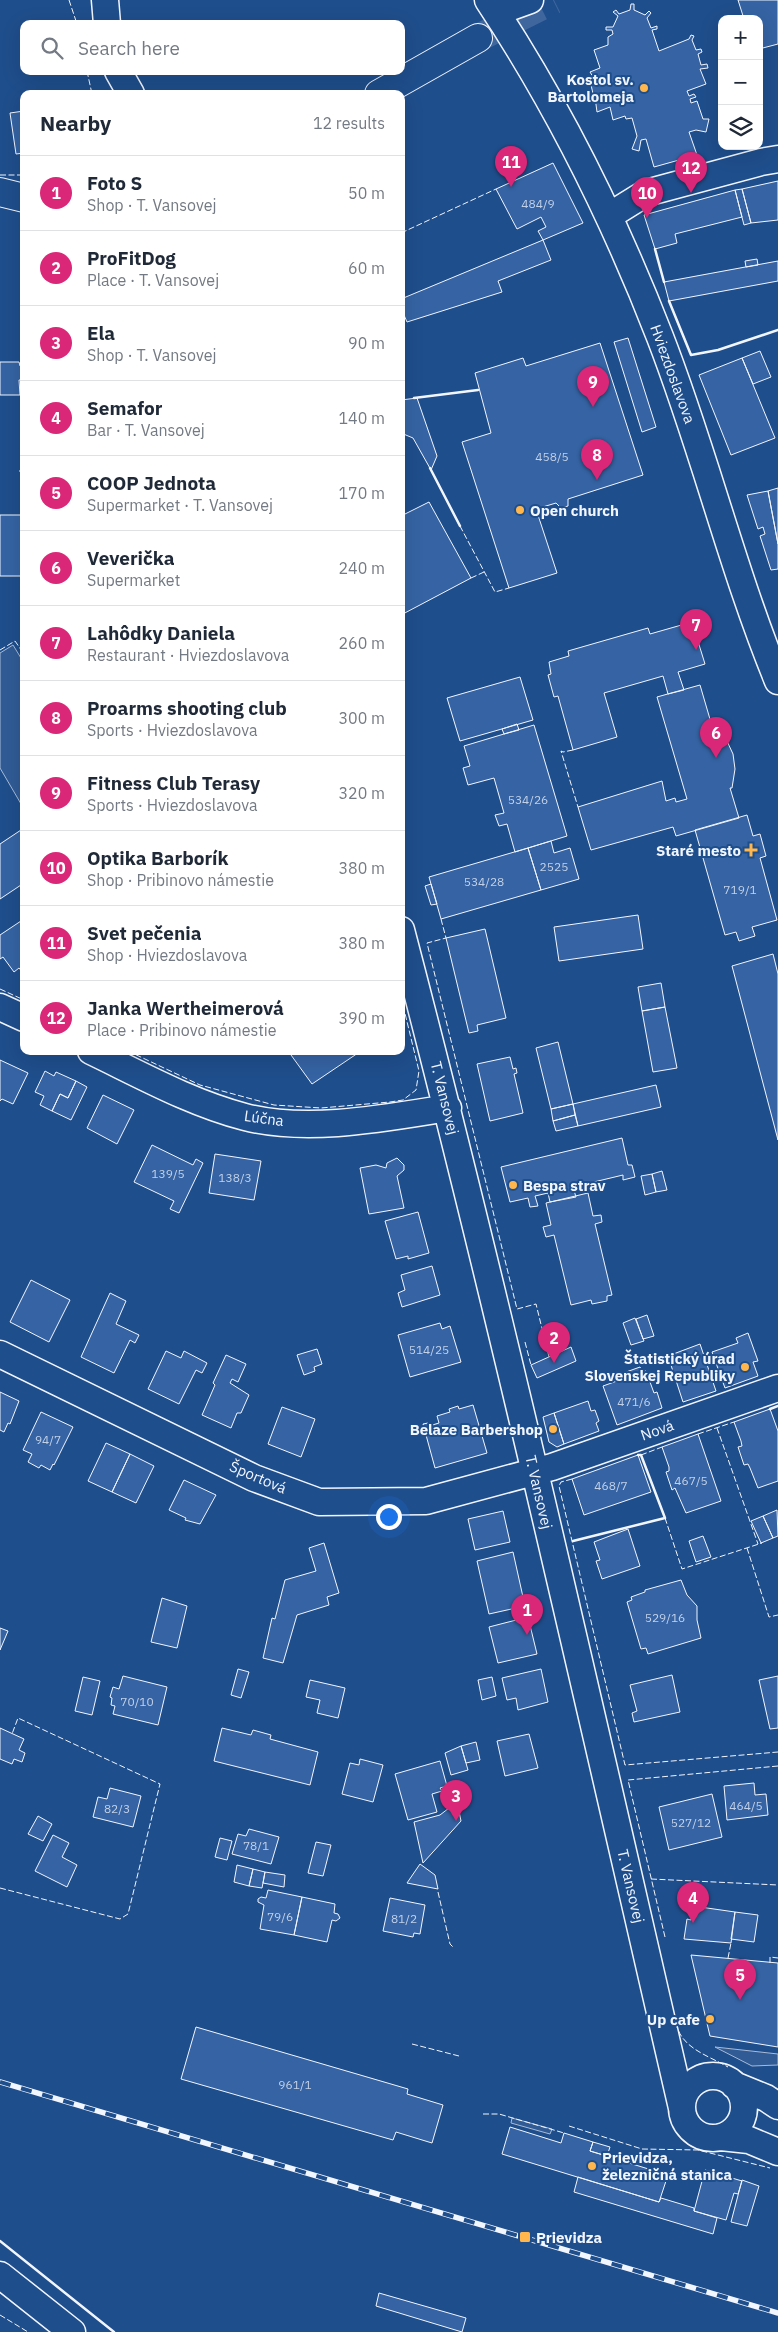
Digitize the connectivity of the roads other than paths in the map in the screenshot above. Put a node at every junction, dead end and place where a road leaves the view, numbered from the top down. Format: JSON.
{"nodes":[{"id":1,"x":105,"y":0,"type":"edge"},
{"id":2,"x":530,"y":0,"type":"edge"},
{"id":3,"x":492,"y":6,"type":"edge"},
{"id":4,"x":107,"y":20,"type":"edge"},
{"id":5,"x":478,"y":38,"type":"tunnel mouth"},
{"id":6,"x":386,"y":90,"type":"edge"},
{"id":7,"x":778,"y":159,"type":"edge"},
{"id":8,"x":609,"y":216,"type":"junction"},
{"id":9,"x":778,"y":681,"type":"edge"},
{"id":10,"x":405,"y":945,"type":"edge"},
{"id":11,"x":0,"y":1007,"type":"edge"},
{"id":12,"x":20,"y":1016,"type":"edge"},
{"id":13,"x":99,"y":1055,"type":"edge"},
{"id":14,"x":448,"y":1108,"type":"junction"},
{"id":15,"x":0,"y":1354,"type":"edge"},
{"id":16,"x":778,"y":1388,"type":"edge"},
{"id":17,"x":535,"y":1472,"type":"junction"},
{"id":18,"x":671,"y":2056,"type":"junction"},
{"id":19,"x":704,"y":2078,"type":"junction"},
{"id":20,"x":734,"y":2085,"type":"junction"},
{"id":21,"x":778,"y":2106,"type":"edge"},
{"id":22,"x":682,"y":2108,"type":"junction"},
{"id":23,"x":721,"y":2137,"type":"junction"},
{"id":24,"x":778,"y":2152,"type":"edge"},
{"id":25,"x":0,"y":2275,"type":"edge"},
{"id":26,"x":72,"y":2332,"type":"edge"}],
"edges":[{"from":1,"to":4,"type":"street"},
{"from":2,"to":3,"type":"street"},
{"from":3,"to":8,"type":"street","name":"Hviezdoslavova"},
{"from":5,"to":6,"type":"main road"},
{"from":7,"to":8,"type":"street"},
{"from":8,"to":9,"type":"street","name":"Hviezdoslavova"},
{"from":10,"to":14,"type":"street","name":"T. Vansovej"},
{"from":11,"to":12,"type":"street"},
{"from":13,"to":14,"type":"street","name":"Lúčna"},
{"from":14,"to":17,"type":"street","name":"T. Vansovej"},
{"from":15,"to":17,"type":"street","name":"Športová"},
{"from":16,"to":17,"type":"street","name":"Nová"},
{"from":17,"to":18,"type":"street","name":"T. Vansovej"},
{"from":18,"to":19,"type":"street"},
{"from":18,"to":22,"type":"street","name":"T. Vansovej"},
{"from":19,"to":20,"type":"street"},
{"from":19,"to":22,"type":"street"},
{"from":20,"to":21,"type":"street"},
{"from":20,"to":23,"type":"street"},
{"from":22,"to":23,"type":"street","name":"T. Vansovej"},
{"from":23,"to":24,"type":"street","name":"T. Vansovej"},
{"from":25,"to":26,"type":"street"}]}
